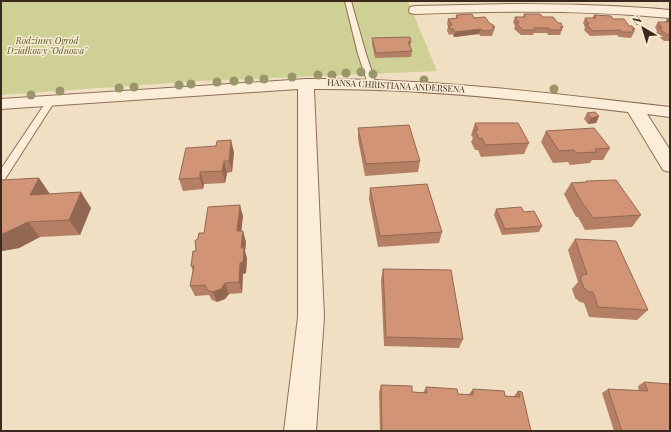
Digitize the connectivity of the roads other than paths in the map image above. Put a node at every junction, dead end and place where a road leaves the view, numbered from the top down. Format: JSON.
{"nodes":[{"id":1,"x":348,"y":1,"type":"edge"},
{"id":2,"x":642,"y":1,"type":"edge"},
{"id":3,"x":490,"y":4,"type":"edge"},
{"id":4,"x":415,"y":10,"type":"dead end"},
{"id":5,"x":653,"y":12,"type":"junction"},
{"id":6,"x":670,"y":14,"type":"edge"},
{"id":7,"x":306,"y":84,"type":"junction"},
{"id":8,"x":372,"y":84,"type":"junction"},
{"id":9,"x":51,"y":101,"type":"junction"},
{"id":10,"x":1,"y":104,"type":"edge"},
{"id":11,"x":633,"y":107,"type":"junction"},
{"id":12,"x":670,"y":112,"type":"edge"},
{"id":13,"x":670,"y":165,"type":"edge"},
{"id":14,"x":1,"y":177,"type":"edge"},
{"id":15,"x":300,"y":431,"type":"edge"}],
"edges":[{"from":1,"to":8,"type":"lane"},
{"from":2,"to":5,"type":"street"},
{"from":3,"to":4,"type":"street"},
{"from":3,"to":5,"type":"street"},
{"from":5,"to":6,"type":"street"},
{"from":7,"to":8,"type":"street","name":"HANSA CHRISTIANA ANDERSENA"},
{"from":7,"to":9,"type":"street","name":"HANSA CHRISTIANA ANDERSENA"},
{"from":7,"to":15,"type":"street"},
{"from":8,"to":11,"type":"street","name":"HANSA CHRISTIANA ANDERSENA"},
{"from":9,"to":10,"type":"street","name":"HANSA CHRISTIANA ANDERSENA"},
{"from":9,"to":14,"type":"lane"},
{"from":11,"to":12,"type":"street","name":"HANSA CHRISTIANA ANDERSENA"},
{"from":11,"to":13,"type":"street"}]}
